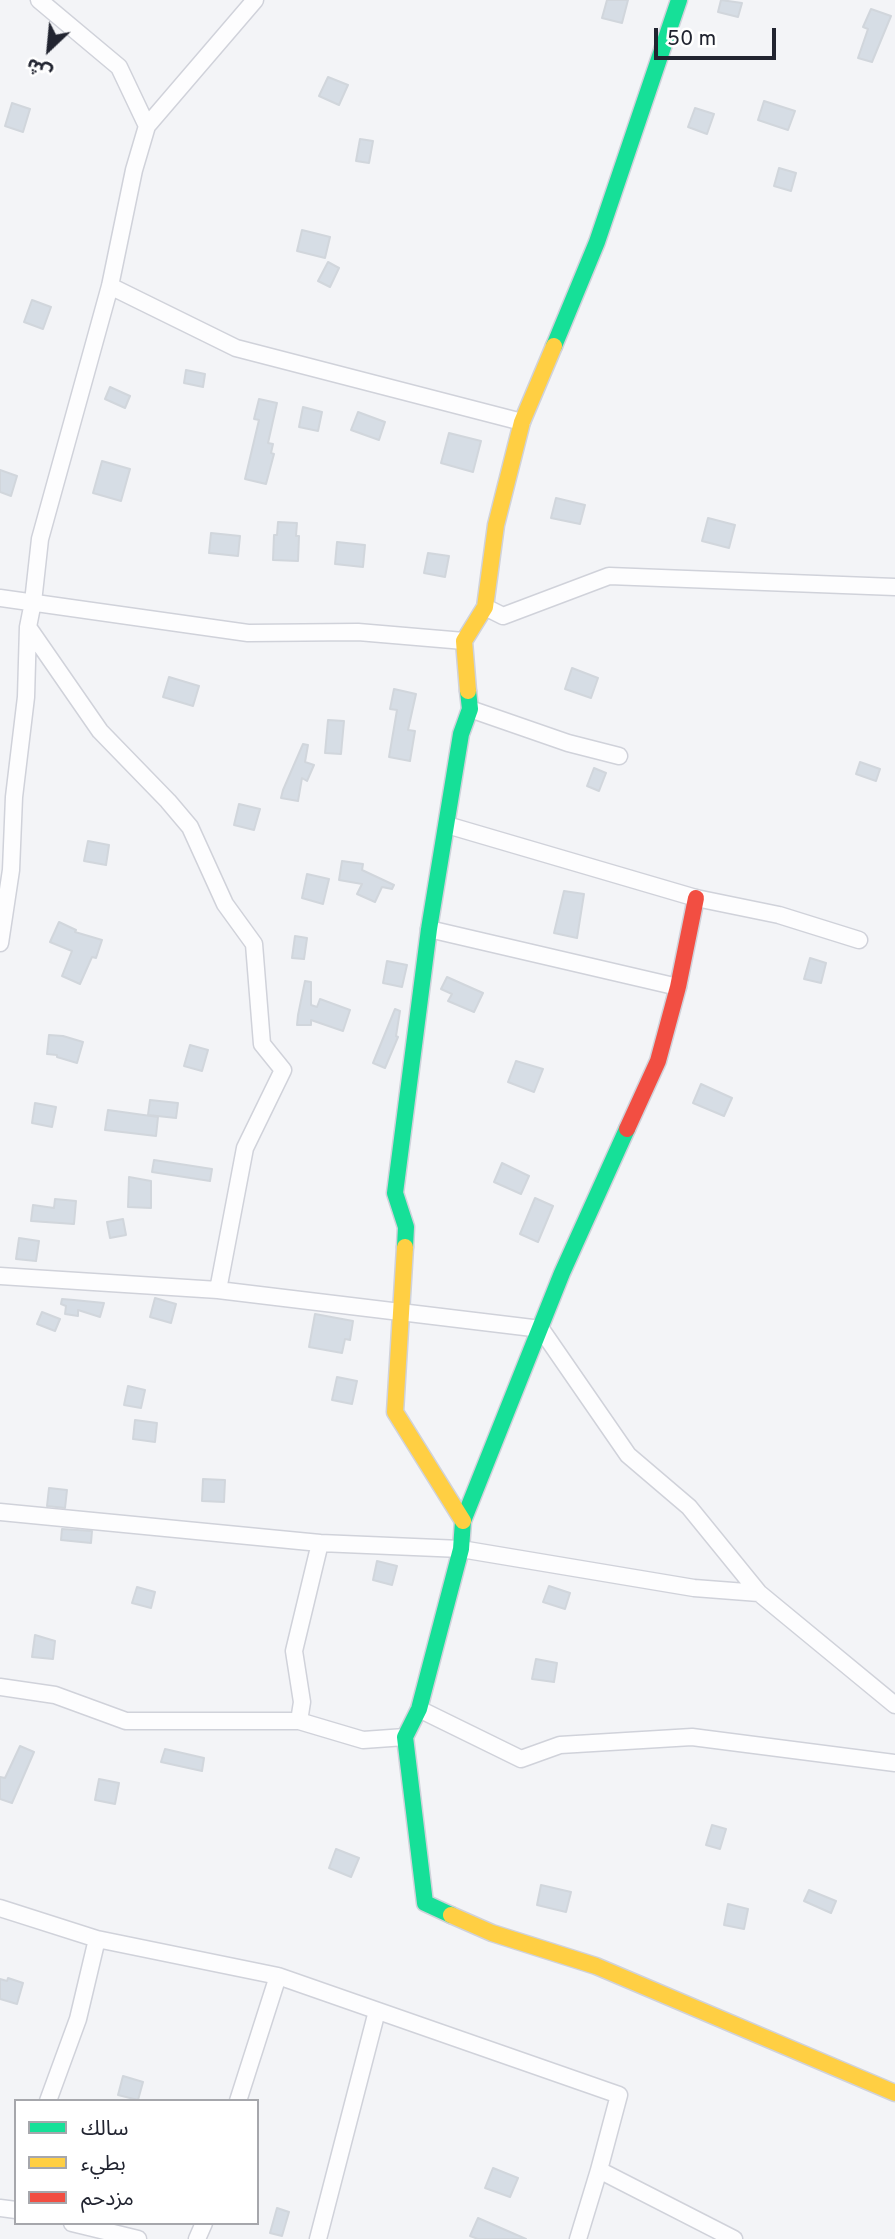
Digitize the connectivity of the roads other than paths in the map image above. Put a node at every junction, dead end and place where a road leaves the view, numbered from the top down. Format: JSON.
{"nodes":[{"id":1,"x":39,"y":0,"type":"edge"},
{"id":2,"x":255,"y":0,"type":"edge"},
{"id":3,"x":679,"y":0,"type":"edge"},
{"id":4,"x":147,"y":126,"type":"junction"},
{"id":5,"x":110,"y":286,"type":"junction"},
{"id":6,"x":522,"y":422,"type":"junction"},
{"id":7,"x":895,"y":587,"type":"edge"},
{"id":8,"x":0,"y":598,"type":"edge"},
{"id":9,"x":33,"y":602,"type":"junction"},
{"id":10,"x":485,"y":607,"type":"junction"},
{"id":11,"x":28,"y":627,"type":"junction"},
{"id":12,"x":464,"y":641,"type":"junction"},
{"id":13,"x":470,"y":709,"type":"junction"},
{"id":14,"x":619,"y":756,"type":"dead end"},
{"id":15,"x":447,"y":825,"type":"junction"},
{"id":16,"x":696,"y":898,"type":"junction"},
{"id":17,"x":429,"y":929,"type":"junction"},
{"id":18,"x":859,"y":940,"type":"dead end"},
{"id":19,"x":0,"y":943,"type":"edge"},
{"id":20,"x":678,"y":987,"type":"junction"},
{"id":21,"x":0,"y":1276,"type":"edge"},
{"id":22,"x":218,"y":1290,"type":"junction"},
{"id":23,"x":401,"y":1312,"type":"junction"},
{"id":24,"x":541,"y":1329,"type":"junction"},
{"id":25,"x":0,"y":1512,"type":"edge"},
{"id":26,"x":463,"y":1521,"type":"junction"},
{"id":27,"x":320,"y":1544,"type":"junction"},
{"id":28,"x":461,"y":1549,"type":"junction"},
{"id":29,"x":759,"y":1593,"type":"junction"},
{"id":30,"x":0,"y":1687,"type":"edge"},
{"id":31,"x":895,"y":1705,"type":"edge"},
{"id":32,"x":419,"y":1709,"type":"junction"},
{"id":33,"x":299,"y":1721,"type":"junction"},
{"id":34,"x":405,"y":1737,"type":"junction"},
{"id":35,"x":895,"y":1763,"type":"edge"},
{"id":36,"x":0,"y":1908,"type":"edge"},
{"id":37,"x":97,"y":1939,"type":"junction"},
{"id":38,"x":278,"y":1976,"type":"junction"},
{"id":39,"x":377,"y":2011,"type":"junction"},
{"id":40,"x":895,"y":2093,"type":"edge"},
{"id":41,"x":49,"y":2099,"type":"edge"},
{"id":42,"x":239,"y":2099,"type":"edge"},
{"id":43,"x":599,"y":2170,"type":"junction"},
{"id":44,"x":80,"y":2225,"type":"edge"},
{"id":45,"x":138,"y":2239,"type":"edge"},
{"id":46,"x":318,"y":2239,"type":"edge"},
{"id":47,"x":578,"y":2239,"type":"edge"},
{"id":48,"x":734,"y":2239,"type":"edge"}],
"edges":[{"from":1,"to":4,"type":"street"},
{"from":2,"to":4,"type":"street"},
{"from":3,"to":6,"type":"street"},
{"from":4,"to":5,"type":"street"},
{"from":5,"to":6,"type":"street"},
{"from":5,"to":9,"type":"street"},
{"from":6,"to":10,"type":"street"},
{"from":7,"to":10,"type":"street"},
{"from":8,"to":9,"type":"street"},
{"from":9,"to":11,"type":"street"},
{"from":9,"to":12,"type":"street"},
{"from":10,"to":12,"type":"street"},
{"from":11,"to":19,"type":"street"},
{"from":11,"to":22,"type":"street"},
{"from":12,"to":13,"type":"street"},
{"from":13,"to":14,"type":"street"},
{"from":13,"to":15,"type":"street"},
{"from":15,"to":16,"type":"street"},
{"from":15,"to":17,"type":"street"},
{"from":16,"to":18,"type":"street"},
{"from":16,"to":20,"type":"street"},
{"from":17,"to":20,"type":"street"},
{"from":17,"to":23,"type":"street"},
{"from":20,"to":24,"type":"street"},
{"from":21,"to":22,"type":"street"},
{"from":22,"to":23,"type":"street"},
{"from":23,"to":24,"type":"street"},
{"from":23,"to":26,"type":"street"},
{"from":24,"to":26,"type":"street"},
{"from":24,"to":29,"type":"street"},
{"from":25,"to":27,"type":"street"},
{"from":26,"to":28,"type":"street"},
{"from":27,"to":28,"type":"street"},
{"from":27,"to":33,"type":"street"},
{"from":28,"to":29,"type":"street"},
{"from":28,"to":32,"type":"street"},
{"from":29,"to":31,"type":"street"},
{"from":30,"to":33,"type":"street"},
{"from":32,"to":34,"type":"street"},
{"from":32,"to":35,"type":"street"},
{"from":33,"to":34,"type":"street"},
{"from":34,"to":40,"type":"street"},
{"from":36,"to":37,"type":"street"},
{"from":37,"to":38,"type":"street"},
{"from":37,"to":41,"type":"street"},
{"from":38,"to":39,"type":"street"},
{"from":38,"to":42,"type":"street"},
{"from":39,"to":43,"type":"street"},
{"from":39,"to":46,"type":"street"},
{"from":43,"to":47,"type":"street"},
{"from":43,"to":48,"type":"street"},
{"from":44,"to":45,"type":"street"}]}
